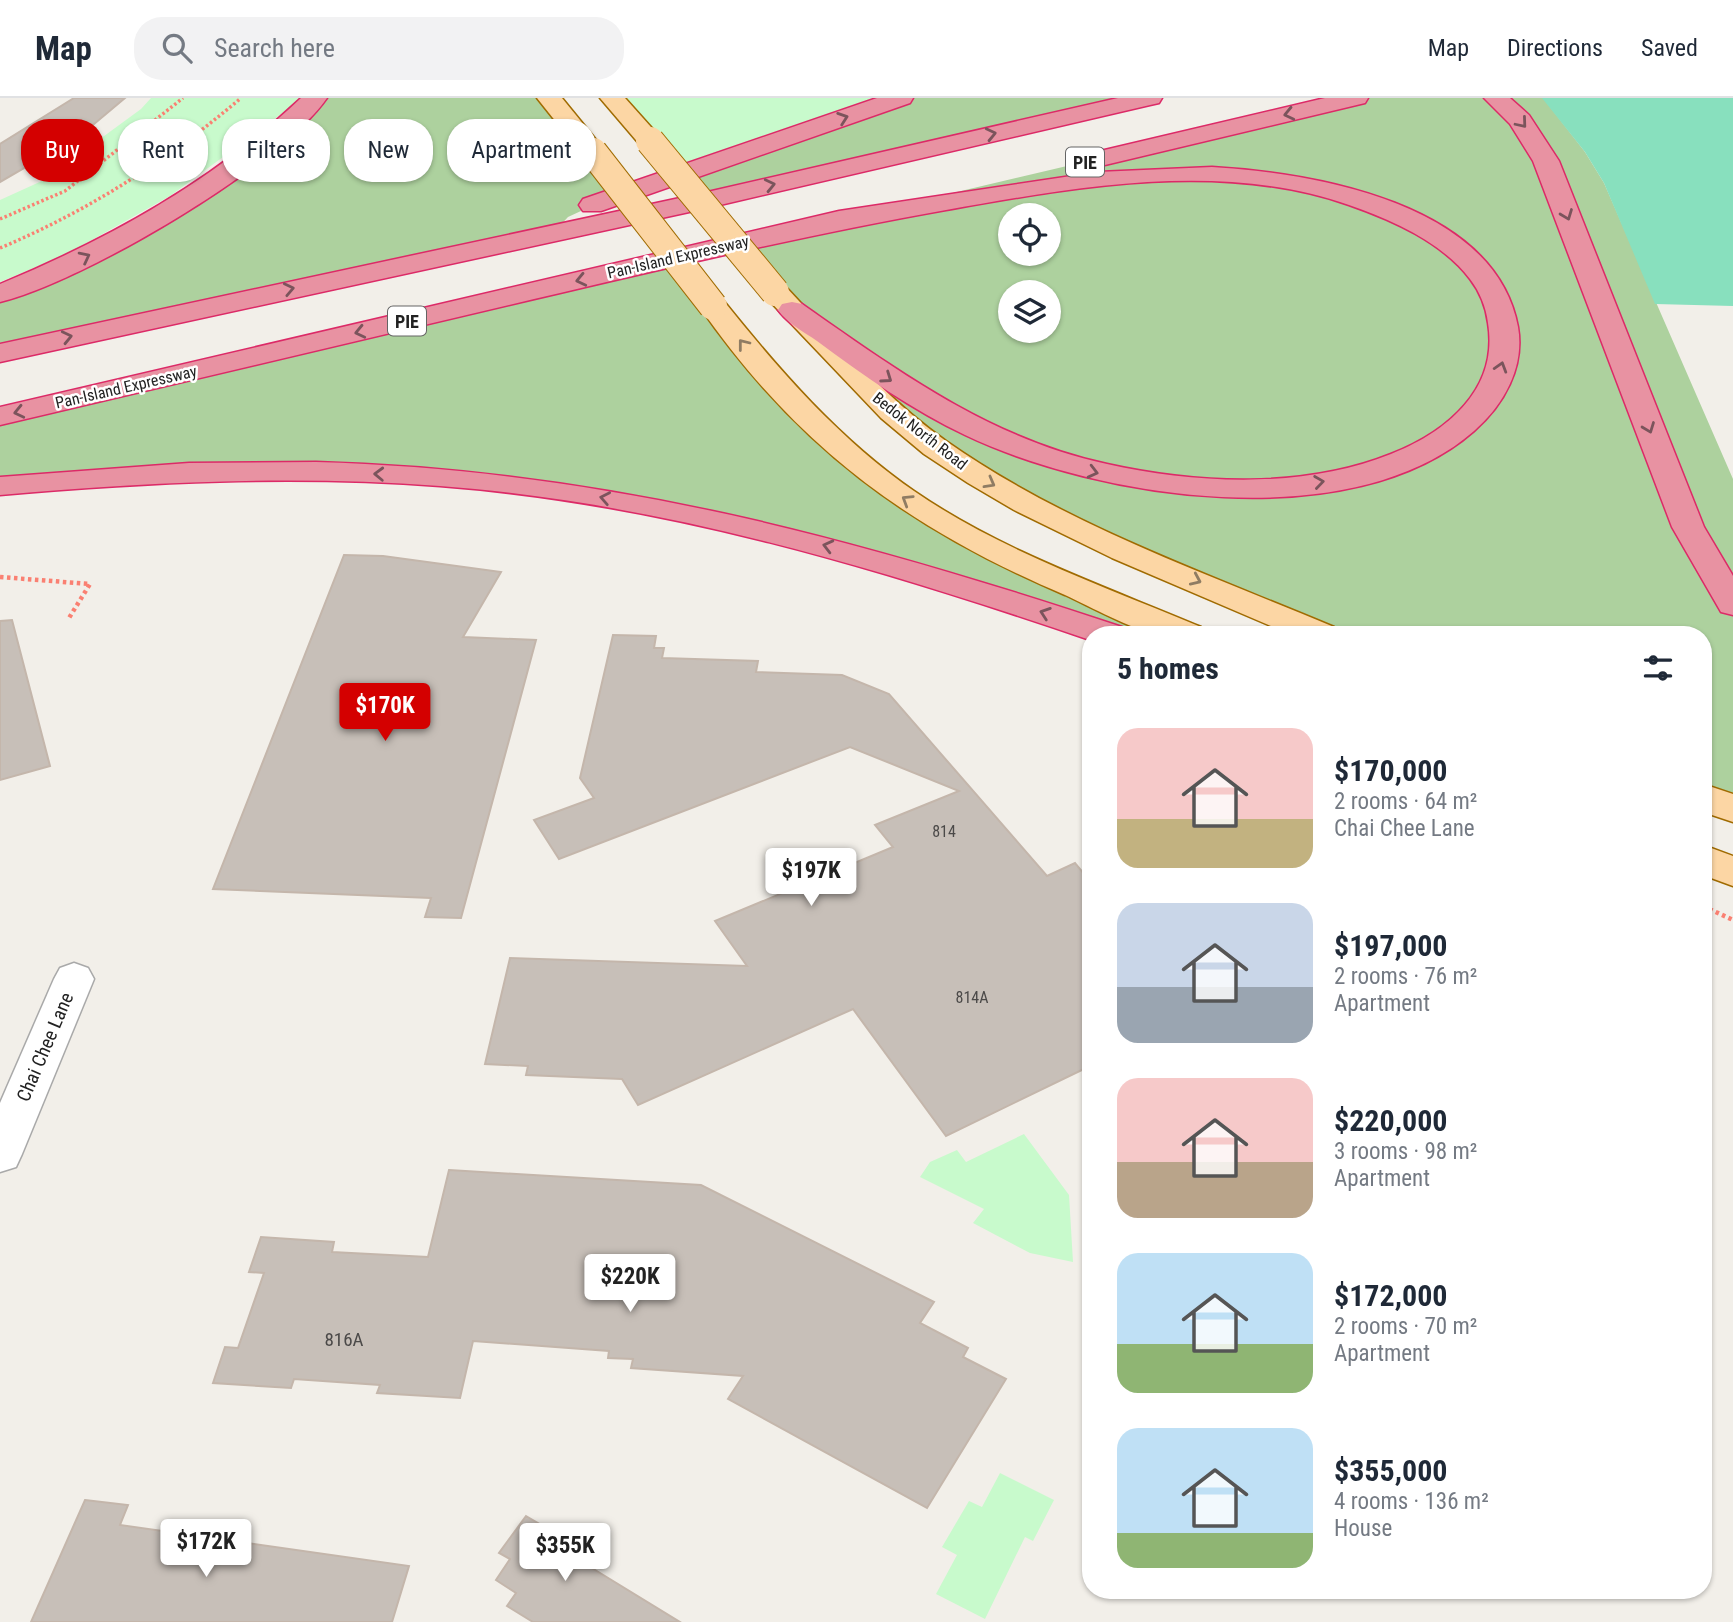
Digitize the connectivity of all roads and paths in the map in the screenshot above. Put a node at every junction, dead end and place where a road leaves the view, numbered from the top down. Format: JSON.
{"nodes":[{"id":1,"x":183,"y":98,"type":"edge"},
{"id":2,"x":241,"y":98,"type":"edge"},
{"id":3,"x":315,"y":98,"type":"edge"},
{"id":4,"x":549,"y":98,"type":"edge"},
{"id":5,"x":612,"y":98,"type":"edge"},
{"id":6,"x":901,"y":98,"type":"edge"},
{"id":7,"x":1150,"y":98,"type":"edge"},
{"id":8,"x":1356,"y":98,"type":"edge"},
{"id":9,"x":1496,"y":98,"type":"edge"},
{"id":10,"x":0,"y":219,"type":"edge"},
{"id":11,"x":814,"y":225,"type":"junction"},
{"id":12,"x":554,"y":232,"type":"junction"},
{"id":13,"x":0,"y":248,"type":"edge"},
{"id":14,"x":0,"y":295,"type":"edge"},
{"id":15,"x":784,"y":301,"type":"junction"},
{"id":16,"x":0,"y":353,"type":"edge"},
{"id":17,"x":0,"y":416,"type":"edge"},
{"id":18,"x":0,"y":486,"type":"edge"},
{"id":19,"x":0,"y":577,"type":"edge"},
{"id":20,"x":1733,"y":604,"type":"edge"},
{"id":21,"x":69,"y":618,"type":"dead end"},
{"id":22,"x":1084,"y":626,"type":"edge"},
{"id":23,"x":1168,"y":626,"type":"edge"},
{"id":24,"x":1301,"y":626,"type":"edge"},
{"id":25,"x":1712,"y":801,"type":"edge"},
{"id":26,"x":1733,"y":809,"type":"edge"},
{"id":27,"x":1712,"y":863,"type":"edge"},
{"id":28,"x":1733,"y":872,"type":"edge"},
{"id":29,"x":1712,"y":910,"type":"edge"},
{"id":30,"x":1733,"y":920,"type":"edge"},
{"id":31,"x":74,"y":979,"type":"dead end"},
{"id":32,"x":0,"y":1154,"type":"edge"}],
"edges":[{"from":1,"to":10,"type":"path"},
{"from":2,"to":13,"type":"path"},
{"from":14,"to":3,"type":"highway","one_way":true},
{"from":23,"to":4,"type":"main road","one_way":true,"bridge":true},
{"from":5,"to":15,"type":"main road","name":"Bedok North Road","bridge":true},
{"from":12,"to":6,"type":"highway","one_way":true},
{"from":12,"to":7,"type":"highway","one_way":true},
{"from":8,"to":11,"type":"highway","name":"Pan-Island Expressway","number":"PIE","one_way":true},
{"from":9,"to":20,"type":"highway","one_way":true},
{"from":15,"to":11,"type":"highway","one_way":true},
{"from":11,"to":17,"type":"highway","name":"Pan-Island Expressway","number":"PIE","one_way":true},
{"from":16,"to":12,"type":"highway","one_way":true},
{"from":15,"to":24,"type":"main road","name":"Bedok North Road","one_way":true},
{"from":22,"to":18,"type":"highway","one_way":true},
{"from":19,"to":21,"type":"path"},
{"from":25,"to":26,"type":"main road"},
{"from":27,"to":28,"type":"main road"},
{"from":29,"to":30,"type":"path"},
{"from":31,"to":32,"type":"street","name":"Chai Chee Lane"}]}
